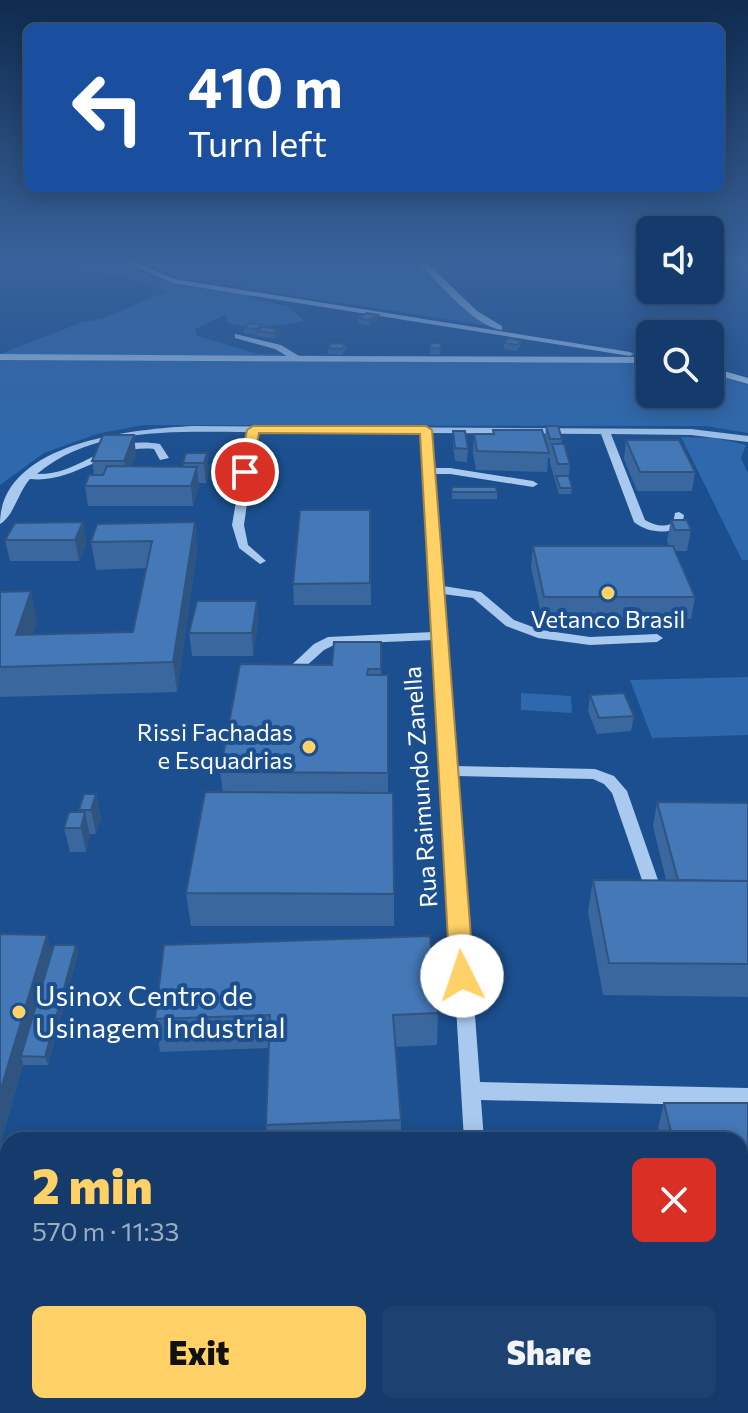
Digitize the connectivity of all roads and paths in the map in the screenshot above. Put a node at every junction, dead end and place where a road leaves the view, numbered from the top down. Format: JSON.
{"nodes":[{"id":1,"x":465,"y":327,"type":"edge"},
{"id":2,"x":498,"y":327,"type":"edge"},
{"id":3,"x":510,"y":334,"type":"junction"},
{"id":4,"x":238,"y":336,"type":"dead end"},
{"id":5,"x":636,"y":356,"type":"edge"},
{"id":6,"x":0,"y":357,"type":"edge"},
{"id":7,"x":298,"y":358,"type":"junction"},
{"id":8,"x":636,"y":359,"type":"edge"},
{"id":9,"x":724,"y":374,"type":"edge"},
{"id":10,"x":748,"y":381,"type":"edge"},
{"id":11,"x":253,"y":430,"type":"junction"},
{"id":12,"x":426,"y":430,"type":"junction"},
{"id":13,"x":605,"y":432,"type":"junction"},
{"id":14,"x":748,"y":439,"type":"edge"},
{"id":15,"x":164,"y":458,"type":"dead end"},
{"id":16,"x":428,"y":471,"type":"junction"},
{"id":17,"x":27,"y":476,"type":"junction"},
{"id":18,"x":533,"y":484,"type":"dead end"},
{"id":19,"x":679,"y":515,"type":"dead end"},
{"id":20,"x":0,"y":521,"type":"edge"},
{"id":21,"x":260,"y":561,"type":"dead end"},
{"id":22,"x":436,"y":589,"type":"junction"},
{"id":23,"x":439,"y":636,"type":"junction"},
{"id":24,"x":657,"y":638,"type":"dead end"},
{"id":25,"x":289,"y":674,"type":"edge"},
{"id":26,"x":448,"y":771,"type":"junction"},
{"id":27,"x":650,"y":880,"type":"edge"},
{"id":28,"x":471,"y":1091,"type":"junction"},
{"id":29,"x":748,"y":1097,"type":"edge"},
{"id":30,"x":474,"y":1132,"type":"edge"}],
"edges":[{"from":1,"to":3,"type":"street"},
{"from":2,"to":3,"type":"street"},
{"from":3,"to":5,"type":"street"},
{"from":4,"to":7,"type":"street"},
{"from":6,"to":7,"type":"street"},
{"from":7,"to":8,"type":"street"},
{"from":9,"to":10,"type":"street"},
{"from":11,"to":12,"type":"street"},
{"from":11,"to":17,"type":"street"},
{"from":11,"to":21,"type":"street"},
{"from":12,"to":13,"type":"street"},
{"from":12,"to":16,"type":"street","name":"Rua Raimundo Zanella"},
{"from":13,"to":14,"type":"street"},
{"from":13,"to":19,"type":"street"},
{"from":15,"to":17,"type":"street"},
{"from":16,"to":18,"type":"street"},
{"from":16,"to":22,"type":"street","name":"Rua Raimundo Zanella"},
{"from":17,"to":20,"type":"street"},
{"from":22,"to":23,"type":"street","name":"Rua Raimundo Zanella"},
{"from":22,"to":24,"type":"street"},
{"from":23,"to":25,"type":"street"},
{"from":23,"to":26,"type":"street","name":"Rua Raimundo Zanella"},
{"from":26,"to":27,"type":"street"},
{"from":26,"to":28,"type":"street","name":"Rua Raimundo Zanella"},
{"from":28,"to":29,"type":"street"},
{"from":28,"to":30,"type":"street","name":"Rua Raimundo Zanella"}]}
